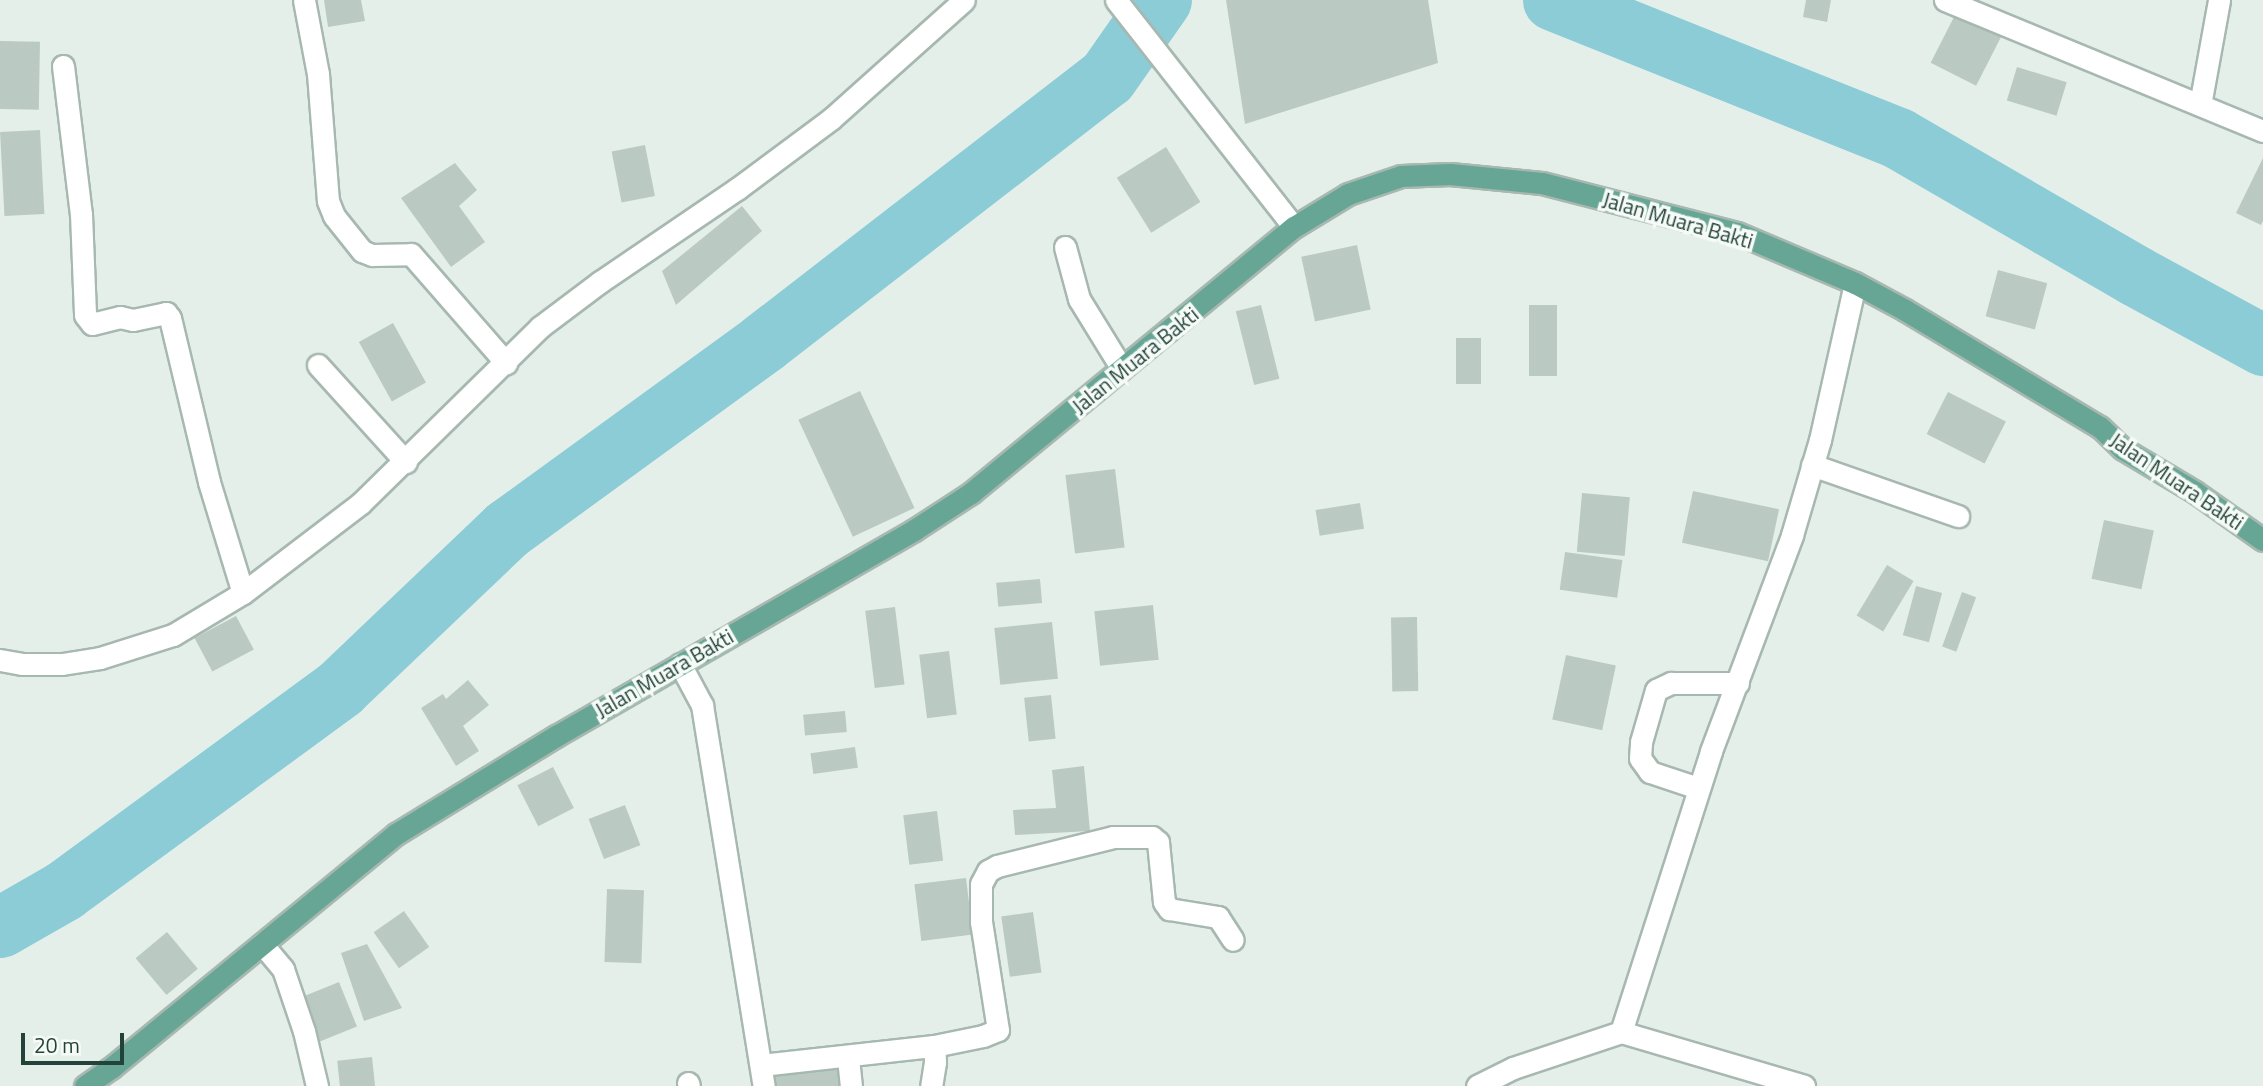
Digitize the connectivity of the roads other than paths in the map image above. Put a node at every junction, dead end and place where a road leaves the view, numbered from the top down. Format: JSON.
{"nodes":[{"id":1,"x":304,"y":0,"type":"edge"},
{"id":2,"x":964,"y":0,"type":"edge"},
{"id":3,"x":1116,"y":0,"type":"edge"},
{"id":4,"x":1945,"y":0,"type":"edge"},
{"id":5,"x":2219,"y":0,"type":"edge"},
{"id":6,"x":63,"y":66,"type":"dead end"},
{"id":7,"x":2200,"y":105,"type":"junction"},
{"id":8,"x":2263,"y":131,"type":"edge"},
{"id":9,"x":1294,"y":227,"type":"junction"},
{"id":10,"x":1065,"y":247,"type":"dead end"},
{"id":11,"x":1855,"y":283,"type":"junction"},
{"id":12,"x":506,"y":363,"type":"junction"},
{"id":13,"x":318,"y":365,"type":"dead end"},
{"id":14,"x":1122,"y":369,"type":"junction"},
{"id":15,"x":406,"y":462,"type":"junction"},
{"id":16,"x":1812,"y":465,"type":"junction"},
{"id":17,"x":1958,"y":516,"type":"dead end"},
{"id":18,"x":2263,"y":540,"type":"edge"},
{"id":19,"x":243,"y":593,"type":"junction"},
{"id":20,"x":0,"y":660,"type":"edge"},
{"id":21,"x":680,"y":664,"type":"junction"},
{"id":22,"x":1738,"y":683,"type":"junction"},
{"id":23,"x":1698,"y":788,"type":"junction"},
{"id":24,"x":1233,"y":940,"type":"dead end"},
{"id":25,"x":262,"y":944,"type":"junction"},
{"id":26,"x":1621,"y":1032,"type":"junction"},
{"id":27,"x":934,"y":1046,"type":"junction"},
{"id":28,"x":848,"y":1058,"type":"junction"},
{"id":29,"x":762,"y":1076,"type":"edge"},
{"id":30,"x":85,"y":1086,"type":"edge"},
{"id":31,"x":317,"y":1086,"type":"edge"},
{"id":32,"x":851,"y":1086,"type":"edge"},
{"id":33,"x":931,"y":1086,"type":"edge"},
{"id":34,"x":1477,"y":1086,"type":"edge"},
{"id":35,"x":1804,"y":1086,"type":"edge"}],
"edges":[{"from":1,"to":12,"type":"street"},
{"from":2,"to":12,"type":"street"},
{"from":3,"to":9,"type":"street"},
{"from":4,"to":7,"type":"street"},
{"from":5,"to":7,"type":"street"},
{"from":6,"to":19,"type":"street"},
{"from":7,"to":8,"type":"street"},
{"from":9,"to":11,"type":"main road","name":"Jalan Muara Bakti"},
{"from":9,"to":14,"type":"main road","name":"Jalan Muara Bakti"},
{"from":10,"to":14,"type":"street"},
{"from":11,"to":16,"type":"street"},
{"from":11,"to":18,"type":"main road","name":"Jalan Muara Bakti"},
{"from":12,"to":15,"type":"street"},
{"from":13,"to":15,"type":"street"},
{"from":14,"to":21,"type":"main road","name":"Jalan Muara Bakti"},
{"from":15,"to":19,"type":"street"},
{"from":16,"to":17,"type":"street"},
{"from":16,"to":22,"type":"street"},
{"from":19,"to":20,"type":"street"},
{"from":21,"to":25,"type":"main road","name":"Jalan Muara Bakti"},
{"from":21,"to":29,"type":"street"},
{"from":22,"to":23,"type":"street"},
{"from":22,"to":23,"type":"street"},
{"from":23,"to":26,"type":"street"},
{"from":24,"to":27,"type":"street"},
{"from":25,"to":30,"type":"main road","name":"Jalan Muara Bakti"},
{"from":25,"to":31,"type":"street"},
{"from":26,"to":34,"type":"street"},
{"from":26,"to":35,"type":"street"},
{"from":27,"to":28,"type":"street"},
{"from":27,"to":33,"type":"street"},
{"from":28,"to":29,"type":"street"},
{"from":28,"to":32,"type":"street"}]}
